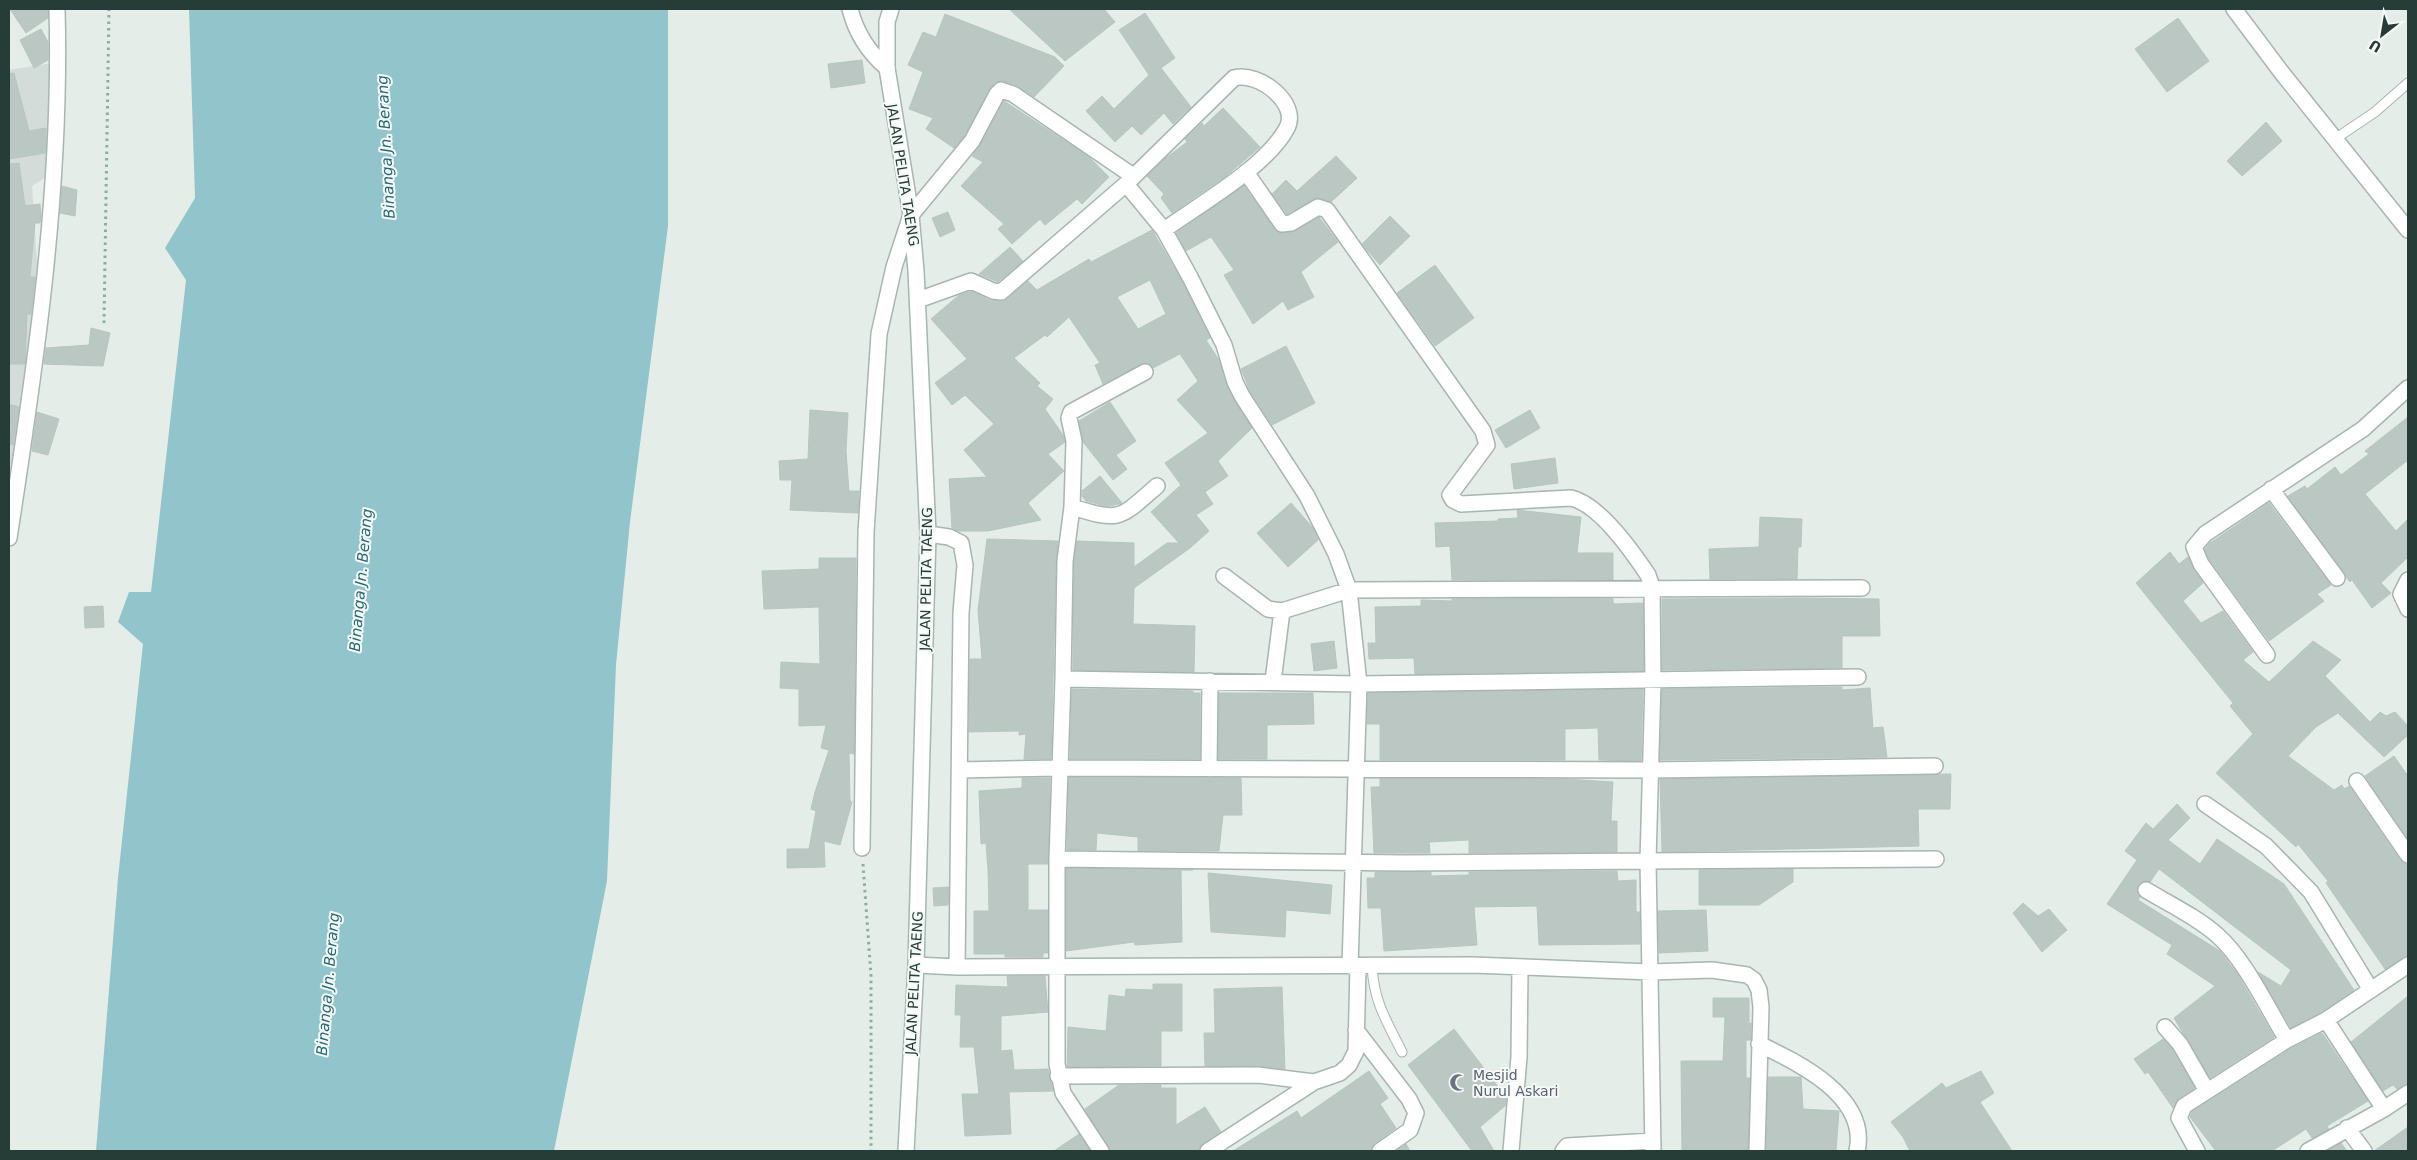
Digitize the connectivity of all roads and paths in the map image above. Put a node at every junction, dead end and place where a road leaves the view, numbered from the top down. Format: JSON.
{"nodes":[{"id":1,"x":56,"y":9,"type":"edge"},
{"id":2,"x":109,"y":9,"type":"edge"},
{"id":3,"x":850,"y":9,"type":"edge"},
{"id":4,"x":890,"y":9,"type":"edge"},
{"id":5,"x":2234,"y":9,"type":"edge"},
{"id":6,"x":887,"y":68,"type":"junction"},
{"id":7,"x":2408,"y":83,"type":"edge"},
{"id":8,"x":2335,"y":139,"type":"junction"},
{"id":9,"x":1246,"y":172,"type":"junction"},
{"id":10,"x":1130,"y":180,"type":"junction"},
{"id":11,"x":911,"y":215,"type":"junction"},
{"id":12,"x":1164,"y":230,"type":"junction"},
{"id":13,"x":2408,"y":230,"type":"edge"},
{"id":14,"x":918,"y":300,"type":"junction"},
{"id":15,"x":104,"y":323,"type":"dead end"},
{"id":16,"x":1145,"y":372,"type":"dead end"},
{"id":17,"x":2408,"y":388,"type":"edge"},
{"id":18,"x":1157,"y":486,"type":"dead end"},
{"id":19,"x":2271,"y":490,"type":"junction"},
{"id":20,"x":1072,"y":507,"type":"junction"},
{"id":21,"x":928,"y":534,"type":"junction"},
{"id":22,"x":9,"y":538,"type":"edge"},
{"id":23,"x":1224,"y":576,"type":"dead end"},
{"id":24,"x":2337,"y":578,"type":"dead end"},
{"id":25,"x":2408,"y":580,"type":"edge"},
{"id":26,"x":1652,"y":587,"type":"junction"},
{"id":27,"x":1862,"y":588,"type":"dead end"},
{"id":28,"x":1349,"y":590,"type":"junction"},
{"id":29,"x":2408,"y":609,"type":"edge"},
{"id":30,"x":1282,"y":611,"type":"junction"},
{"id":31,"x":2267,"y":655,"type":"dead end"},
{"id":32,"x":1858,"y":677,"type":"dead end"},
{"id":33,"x":1062,"y":679,"type":"junction"},
{"id":34,"x":1210,"y":681,"type":"junction"},
{"id":35,"x":1273,"y":681,"type":"junction"},
{"id":36,"x":1653,"y":681,"type":"junction"},
{"id":37,"x":1359,"y":684,"type":"junction"},
{"id":38,"x":1935,"y":766,"type":"dead end"},
{"id":39,"x":1060,"y":768,"type":"junction"},
{"id":40,"x":1209,"y":769,"type":"junction"},
{"id":41,"x":1358,"y":769,"type":"junction"},
{"id":42,"x":958,"y":770,"type":"junction"},
{"id":43,"x":1649,"y":770,"type":"junction"},
{"id":44,"x":2357,"y":780,"type":"dead end"},
{"id":45,"x":2205,"y":804,"type":"dead end"},
{"id":46,"x":862,"y":848,"type":"joint"},
{"id":47,"x":2408,"y":853,"type":"edge"},
{"id":48,"x":1057,"y":859,"type":"junction"},
{"id":49,"x":1936,"y":860,"type":"dead end"},
{"id":50,"x":1648,"y":861,"type":"junction"},
{"id":51,"x":1354,"y":862,"type":"junction"},
{"id":52,"x":2146,"y":890,"type":"dead end"},
{"id":53,"x":916,"y":964,"type":"junction"},
{"id":54,"x":2408,"y":965,"type":"edge"},
{"id":55,"x":1360,"y":966,"type":"junction"},
{"id":56,"x":957,"y":967,"type":"junction"},
{"id":57,"x":1057,"y":967,"type":"junction"},
{"id":58,"x":1520,"y":969,"type":"junction"},
{"id":59,"x":1651,"y":972,"type":"junction"},
{"id":60,"x":2371,"y":990,"type":"junction"},
{"id":61,"x":2326,"y":1020,"type":"junction"},
{"id":62,"x":2165,"y":1027,"type":"dead end"},
{"id":63,"x":1356,"y":1030,"type":"junction"},
{"id":64,"x":2286,"y":1040,"type":"junction"},
{"id":65,"x":1759,"y":1044,"type":"junction"},
{"id":66,"x":1402,"y":1052,"type":"dead end"},
{"id":67,"x":1058,"y":1076,"type":"junction"},
{"id":68,"x":1314,"y":1082,"type":"junction"},
{"id":69,"x":2207,"y":1091,"type":"junction"},
{"id":70,"x":2408,"y":1093,"type":"edge"},
{"id":71,"x":2384,"y":1109,"type":"junction"},
{"id":72,"x":2347,"y":1128,"type":"junction"},
{"id":73,"x":1653,"y":1146,"type":"edge"},
{"id":74,"x":871,"y":1151,"type":"edge"},
{"id":75,"x":906,"y":1151,"type":"edge"},
{"id":76,"x":1101,"y":1151,"type":"edge"},
{"id":77,"x":1208,"y":1151,"type":"edge"},
{"id":78,"x":1380,"y":1151,"type":"edge"},
{"id":79,"x":1511,"y":1151,"type":"edge"},
{"id":80,"x":1563,"y":1151,"type":"edge"},
{"id":81,"x":1757,"y":1151,"type":"edge"},
{"id":82,"x":1857,"y":1151,"type":"edge"},
{"id":83,"x":2197,"y":1151,"type":"edge"},
{"id":84,"x":2308,"y":1151,"type":"edge"},
{"id":85,"x":2364,"y":1151,"type":"edge"}],
"edges":[{"from":1,"to":22,"type":"street"},
{"from":2,"to":15,"type":"path"},
{"from":3,"to":6,"type":"street"},
{"from":4,"to":6,"type":"street","name":"JALAN PELITA TAENG"},
{"from":5,"to":8,"type":"street"},
{"from":6,"to":11,"type":"street","name":"JALAN PELITA TAENG"},
{"from":7,"to":8,"type":"lane"},
{"from":8,"to":13,"type":"street"},
{"from":9,"to":10,"type":"street"},
{"from":9,"to":12,"type":"street"},
{"from":9,"to":26,"type":"street"},
{"from":10,"to":11,"type":"street"},
{"from":10,"to":12,"type":"street"},
{"from":10,"to":14,"type":"street"},
{"from":11,"to":14,"type":"street","name":"JALAN PELITA TAENG"},
{"from":11,"to":46,"type":"street"},
{"from":12,"to":28,"type":"street"},
{"from":14,"to":21,"type":"street","name":"JALAN PELITA TAENG"},
{"from":16,"to":20,"type":"street"},
{"from":17,"to":19,"type":"street"},
{"from":18,"to":20,"type":"street"},
{"from":19,"to":24,"type":"street"},
{"from":19,"to":31,"type":"street"},
{"from":20,"to":33,"type":"street"},
{"from":21,"to":42,"type":"street"},
{"from":21,"to":53,"type":"street","name":"JALAN PELITA TAENG"},
{"from":23,"to":30,"type":"street"},
{"from":25,"to":29,"type":"street"},
{"from":26,"to":27,"type":"street"},
{"from":26,"to":28,"type":"street"},
{"from":26,"to":36,"type":"street"},
{"from":28,"to":30,"type":"street"},
{"from":28,"to":37,"type":"street"},
{"from":30,"to":35,"type":"street"},
{"from":32,"to":36,"type":"street"},
{"from":33,"to":34,"type":"street"},
{"from":33,"to":39,"type":"street"},
{"from":34,"to":35,"type":"street"},
{"from":34,"to":40,"type":"street"},
{"from":35,"to":37,"type":"street"},
{"from":36,"to":37,"type":"street"},
{"from":36,"to":43,"type":"street"},
{"from":37,"to":41,"type":"street"},
{"from":38,"to":43,"type":"street"},
{"from":39,"to":40,"type":"street"},
{"from":39,"to":42,"type":"street"},
{"from":39,"to":48,"type":"street"},
{"from":40,"to":41,"type":"street"},
{"from":41,"to":43,"type":"street"},
{"from":41,"to":51,"type":"street"},
{"from":42,"to":56,"type":"street"},
{"from":43,"to":50,"type":"street"},
{"from":44,"to":47,"type":"street"},
{"from":45,"to":60,"type":"street"},
{"from":46,"to":74,"type":"path"},
{"from":48,"to":51,"type":"street"},
{"from":48,"to":57,"type":"street"},
{"from":49,"to":50,"type":"street"},
{"from":50,"to":51,"type":"street"},
{"from":50,"to":59,"type":"street"},
{"from":51,"to":55,"type":"street"},
{"from":52,"to":64,"type":"street"},
{"from":53,"to":56,"type":"street"},
{"from":53,"to":75,"type":"street","name":"JALAN PELITA TAENG"},
{"from":54,"to":60,"type":"street"},
{"from":55,"to":57,"type":"street"},
{"from":55,"to":58,"type":"street"},
{"from":55,"to":63,"type":"street"},
{"from":55,"to":66,"type":"lane"},
{"from":56,"to":57,"type":"street"},
{"from":57,"to":67,"type":"street"},
{"from":58,"to":59,"type":"street"},
{"from":58,"to":79,"type":"street"},
{"from":59,"to":65,"type":"street"},
{"from":59,"to":73,"type":"street"},
{"from":60,"to":61,"type":"street"},
{"from":61,"to":64,"type":"street"},
{"from":61,"to":71,"type":"street"},
{"from":62,"to":69,"type":"street"},
{"from":63,"to":68,"type":"street"},
{"from":63,"to":78,"type":"street"},
{"from":64,"to":69,"type":"street"},
{"from":65,"to":81,"type":"street"},
{"from":65,"to":82,"type":"street"},
{"from":67,"to":68,"type":"street"},
{"from":67,"to":76,"type":"street"},
{"from":68,"to":77,"type":"street"},
{"from":69,"to":83,"type":"street"},
{"from":70,"to":71,"type":"street"},
{"from":71,"to":72,"type":"street"},
{"from":72,"to":84,"type":"street"},
{"from":72,"to":85,"type":"street"},
{"from":73,"to":80,"type":"street"}]}
